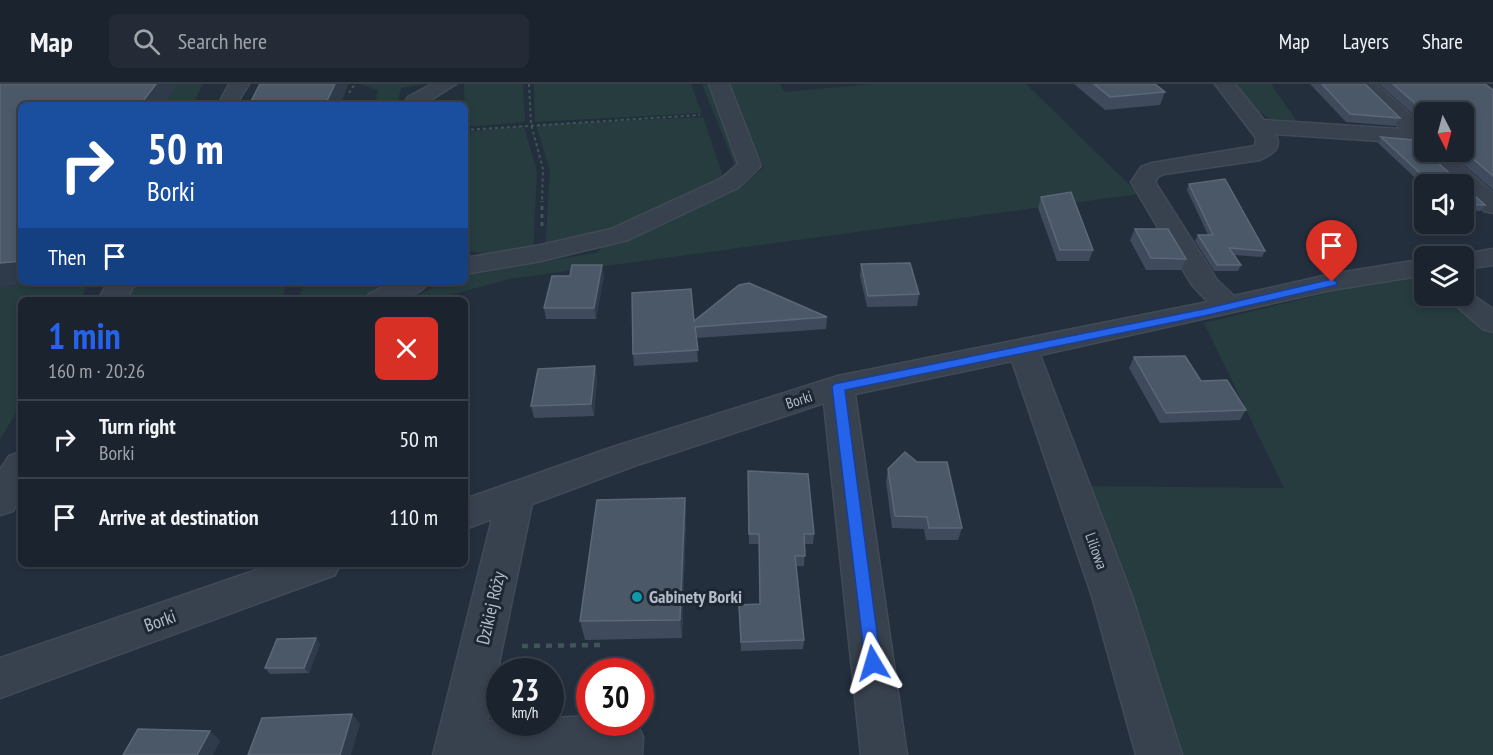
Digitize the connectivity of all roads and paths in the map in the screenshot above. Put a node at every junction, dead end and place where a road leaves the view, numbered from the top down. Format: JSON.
{"nodes":[{"id":1,"x":239,"y":84,"type":"edge"},
{"id":2,"x":355,"y":84,"type":"edge"},
{"id":3,"x":446,"y":84,"type":"edge"},
{"id":4,"x":456,"y":84,"type":"edge"},
{"id":5,"x":529,"y":84,"type":"edge"},
{"id":6,"x":719,"y":84,"type":"edge"},
{"id":7,"x":1225,"y":84,"type":"edge"},
{"id":8,"x":1365,"y":84,"type":"edge"},
{"id":9,"x":349,"y":93,"type":"dead end"},
{"id":10,"x":227,"y":102,"type":"edge"},
{"id":11,"x":414,"y":102,"type":"edge"},
{"id":12,"x":455,"y":102,"type":"edge"},
{"id":13,"x":706,"y":114,"type":"dead end"},
{"id":14,"x":531,"y":124,"type":"junction"},
{"id":15,"x":1258,"y":126,"type":"junction"},
{"id":16,"x":468,"y":130,"type":"edge"},
{"id":17,"x":1414,"y":130,"type":"edge"},
{"id":18,"x":1414,"y":143,"type":"edge"},
{"id":19,"x":1445,"y":162,"type":"edge"},
{"id":20,"x":1493,"y":206,"type":"edge"},
{"id":21,"x":541,"y":254,"type":"junction"},
{"id":22,"x":1493,"y":256,"type":"edge"},
{"id":23,"x":1474,"y":259,"type":"edge"},
{"id":24,"x":468,"y":266,"type":"edge"},
{"id":25,"x":1414,"y":270,"type":"edge"},
{"id":26,"x":409,"y":285,"type":"edge"},
{"id":27,"x":385,"y":297,"type":"edge"},
{"id":28,"x":1228,"y":306,"type":"junction"},
{"id":29,"x":1472,"y":306,"type":"edge"},
{"id":30,"x":1493,"y":323,"type":"edge"},
{"id":31,"x":1023,"y":349,"type":"junction"},
{"id":32,"x":838,"y":387,"type":"junction"},
{"id":33,"x":18,"y":470,"type":"edge"},
{"id":34,"x":516,"y":496,"type":"junction"},
{"id":35,"x":0,"y":501,"type":"edge"},
{"id":36,"x":468,"y":513,"type":"edge"},
{"id":37,"x":313,"y":567,"type":"edge"},
{"id":38,"x":602,"y":645,"type":"edge"},
{"id":39,"x":482,"y":646,"type":"junction"},
{"id":40,"x":0,"y":678,"type":"edge"},
{"id":41,"x":457,"y":750,"type":"edge"},
{"id":42,"x":619,"y":755,"type":"edge"},
{"id":43,"x":884,"y":755,"type":"edge"},
{"id":44,"x":1159,"y":755,"type":"edge"}],
"edges":[{"from":1,"to":10,"type":"street"},
{"from":2,"to":9,"type":"path"},
{"from":3,"to":11,"type":"street"},
{"from":4,"to":12,"type":"street"},
{"from":5,"to":14,"type":"path"},
{"from":6,"to":21,"type":"street"},
{"from":7,"to":15,"type":"street"},
{"from":8,"to":17,"type":"street"},
{"from":13,"to":14,"type":"path"},
{"from":14,"to":16,"type":"path"},
{"from":14,"to":21,"type":"path"},
{"from":15,"to":18,"type":"street"},
{"from":15,"to":28,"type":"street"},
{"from":19,"to":20,"type":"street"},
{"from":21,"to":24,"type":"street"},
{"from":22,"to":23,"type":"street"},
{"from":25,"to":28,"type":"street","name":"Borki"},
{"from":26,"to":27,"type":"street"},
{"from":28,"to":31,"type":"street","name":"Borki"},
{"from":29,"to":30,"type":"street"},
{"from":31,"to":32,"type":"street","name":"Borki"},
{"from":31,"to":44,"type":"street","name":"Liliowa"},
{"from":32,"to":34,"type":"street","name":"Borki"},
{"from":32,"to":43,"type":"street"},
{"from":33,"to":35,"type":"street"},
{"from":34,"to":36,"type":"street","name":"Borki"},
{"from":34,"to":39,"type":"street","name":"Dzikiej Róży"},
{"from":37,"to":40,"type":"street","name":"Borki"},
{"from":38,"to":39,"type":"path"},
{"from":39,"to":41,"type":"street","name":"Dzikiej Róży"},
{"from":41,"to":42,"type":"street"}]}
